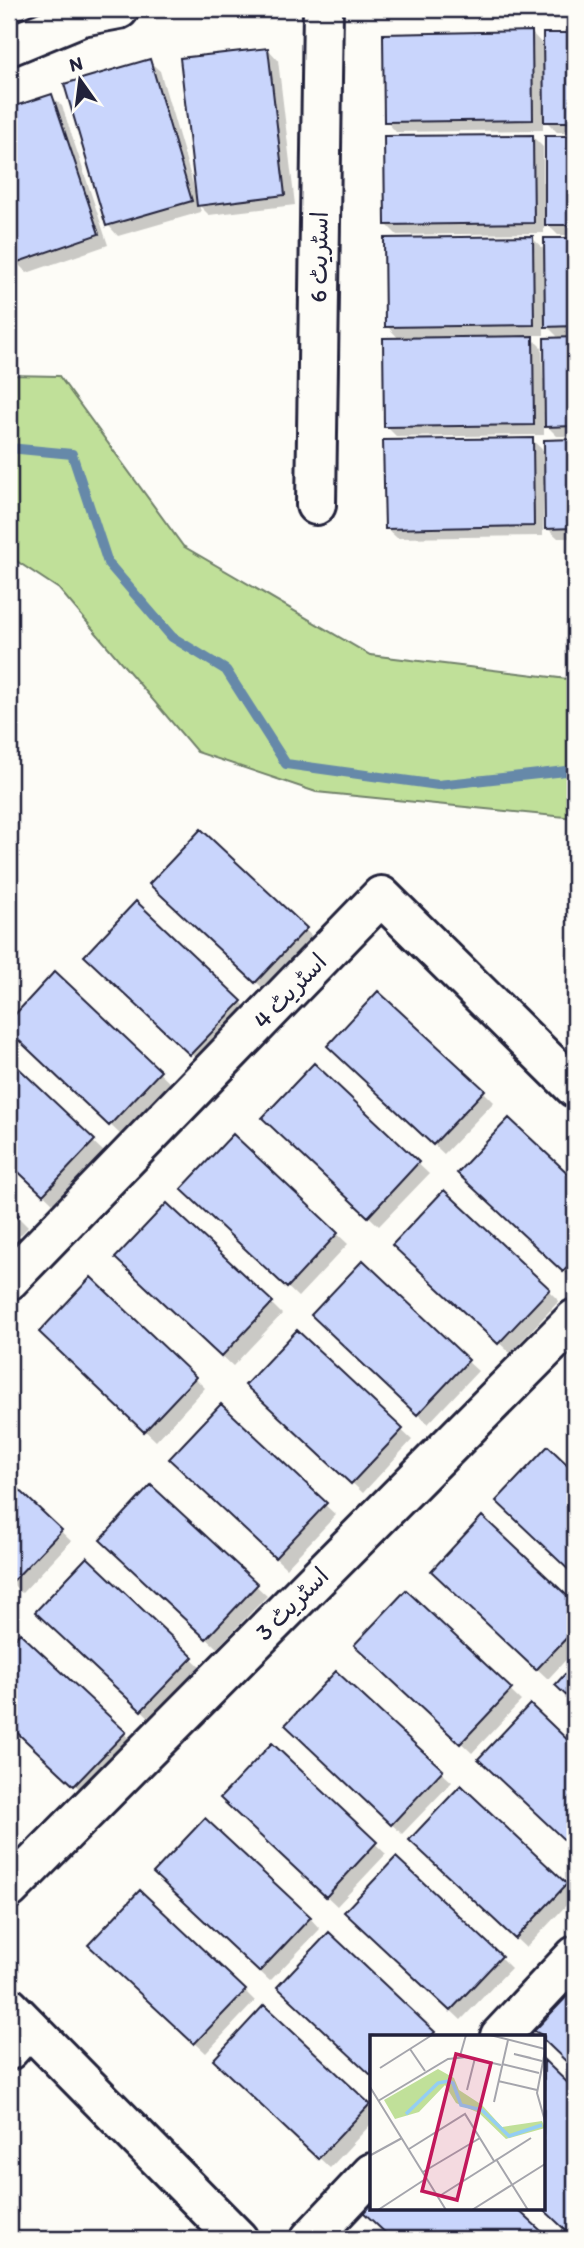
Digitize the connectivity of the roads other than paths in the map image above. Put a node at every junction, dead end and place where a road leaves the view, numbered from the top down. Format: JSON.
{"nodes":[{"id":1,"x":119,"y":9,"type":"edge"},
{"id":2,"x":323,"y":9,"type":"edge"},
{"id":3,"x":9,"y":46,"type":"edge"},
{"id":4,"x":316,"y":505,"type":"dead end"},
{"id":5,"x":575,"y":1087,"type":"edge"},
{"id":6,"x":9,"y":1280,"type":"edge"},
{"id":7,"x":575,"y":1319,"type":"edge"},
{"id":8,"x":9,"y":1889,"type":"edge"},
{"id":9,"x":575,"y":1956,"type":"edge"},
{"id":10,"x":16,"y":2028,"type":"edge"},
{"id":11,"x":501,"y":2035,"type":"edge"},
{"id":12,"x":370,"y":2175,"type":"edge"},
{"id":13,"x":238,"y":2239,"type":"edge"},
{"id":14,"x":310,"y":2239,"type":"edge"}],
"edges":[{"from":1,"to":3,"type":"street"},
{"from":2,"to":4,"type":"street","name":"اسٹریٹ 6"},
{"from":5,"to":6,"type":"street","name":"اسٹریٹ 4"},
{"from":7,"to":8,"type":"street","name":"اسٹریٹ 3"},
{"from":9,"to":11,"type":"street"},
{"from":10,"to":13,"type":"street"},
{"from":12,"to":14,"type":"street"}]}
